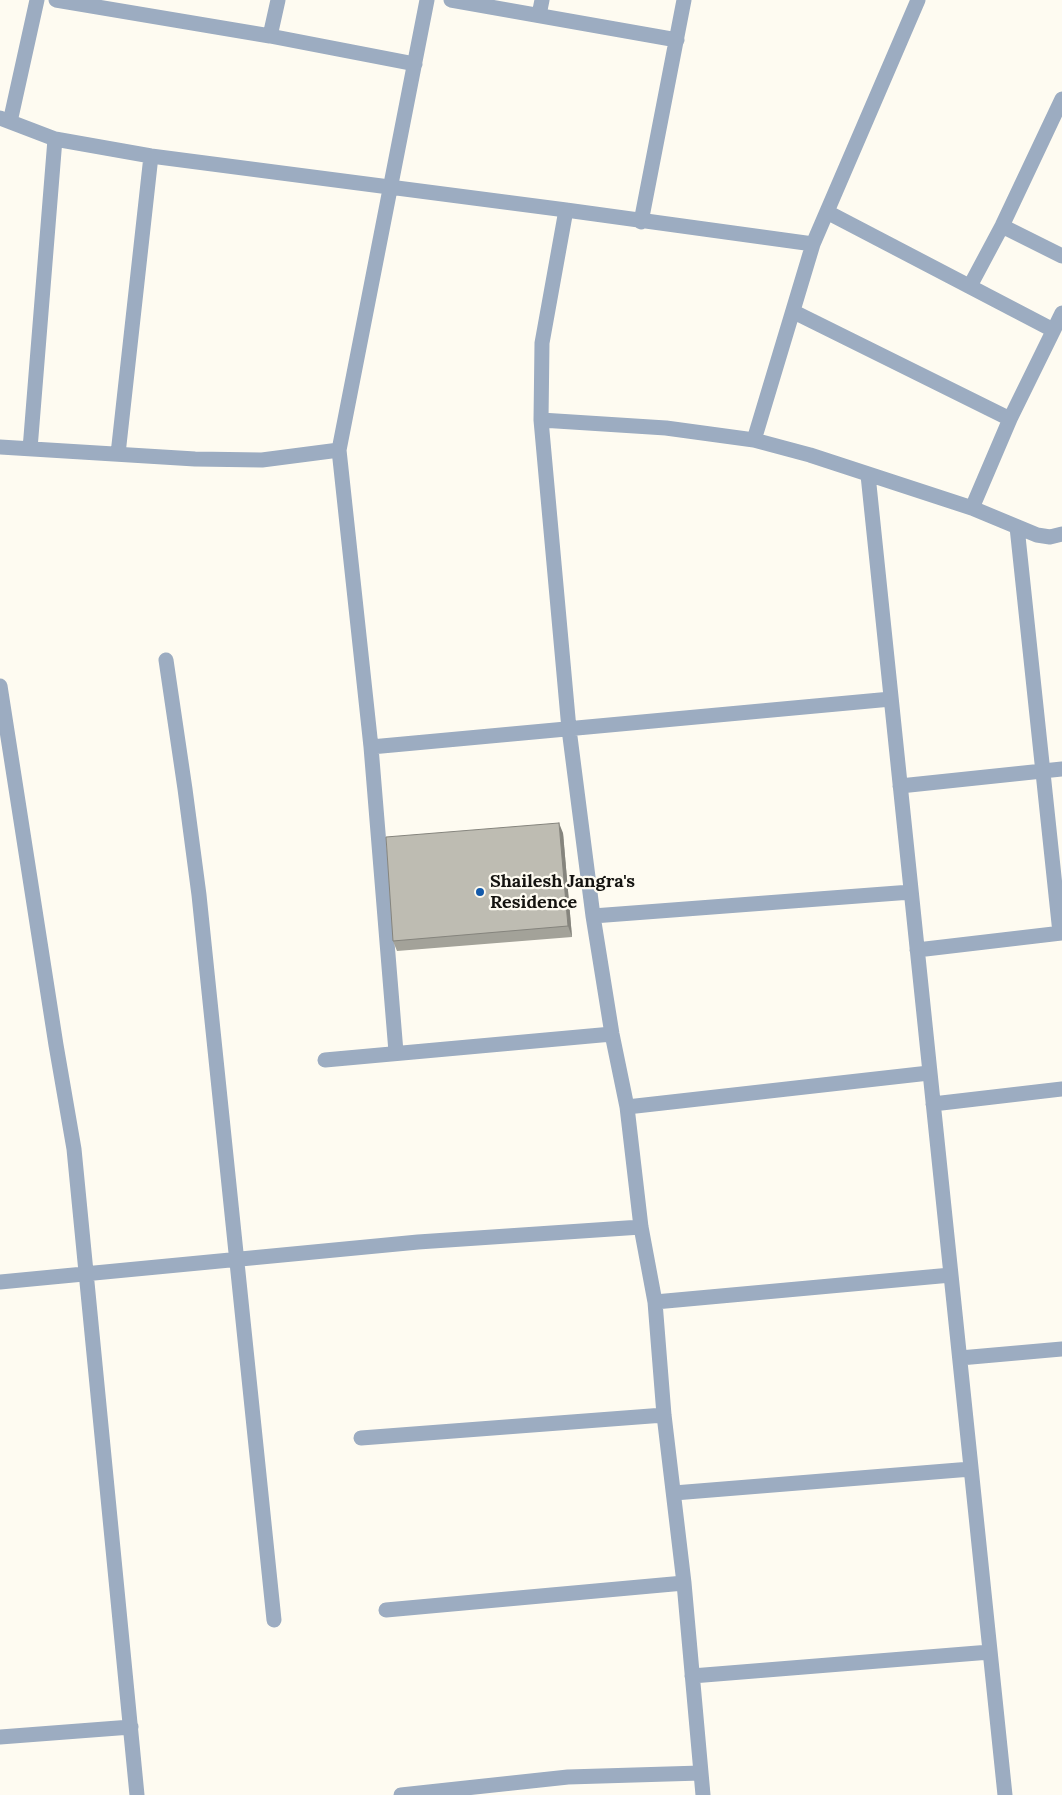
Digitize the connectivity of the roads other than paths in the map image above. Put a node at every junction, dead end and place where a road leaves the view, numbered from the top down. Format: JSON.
{"nodes":[{"id":1,"x":37,"y":0,"type":"edge"},
{"id":2,"x":56,"y":0,"type":"edge"},
{"id":3,"x":278,"y":0,"type":"edge"},
{"id":4,"x":427,"y":0,"type":"edge"},
{"id":5,"x":451,"y":0,"type":"edge"},
{"id":6,"x":542,"y":0,"type":"edge"},
{"id":7,"x":684,"y":0,"type":"edge"},
{"id":8,"x":918,"y":0,"type":"edge"},
{"id":9,"x":539,"y":15,"type":"junction"},
{"id":10,"x":270,"y":36,"type":"junction"},
{"id":11,"x":677,"y":40,"type":"junction"},
{"id":12,"x":415,"y":64,"type":"junction"},
{"id":13,"x":1062,"y":99,"type":"edge"},
{"id":14,"x":5,"y":120,"type":"edge"},
{"id":15,"x":55,"y":140,"type":"junction"},
{"id":16,"x":151,"y":156,"type":"junction"},
{"id":17,"x":391,"y":188,"type":"junction"},
{"id":18,"x":566,"y":210,"type":"junction"},
{"id":19,"x":827,"y":212,"type":"junction"},
{"id":20,"x":641,"y":222,"type":"junction"},
{"id":21,"x":1002,"y":226,"type":"junction"},
{"id":22,"x":813,"y":244,"type":"junction"},
{"id":23,"x":1062,"y":256,"type":"edge"},
{"id":24,"x":970,"y":286,"type":"junction"},
{"id":25,"x":794,"y":312,"type":"junction"},
{"id":26,"x":1062,"y":313,"type":"edge"},
{"id":27,"x":1053,"y":330,"type":"junction"},
{"id":28,"x":1010,"y":419,"type":"junction"},
{"id":29,"x":541,"y":420,"type":"junction"},
{"id":30,"x":754,"y":440,"type":"junction"},
{"id":31,"x":0,"y":447,"type":"edge"},
{"id":32,"x":30,"y":449,"type":"junction"},
{"id":33,"x":339,"y":450,"type":"junction"},
{"id":34,"x":118,"y":454,"type":"junction"},
{"id":35,"x":868,"y":475,"type":"junction"},
{"id":36,"x":972,"y":508,"type":"junction"},
{"id":37,"x":1017,"y":526,"type":"junction"},
{"id":38,"x":1062,"y":534,"type":"edge"},
{"id":39,"x":166,"y":660,"type":"dead end"},
{"id":40,"x":0,"y":686,"type":"edge"},
{"id":41,"x":891,"y":699,"type":"junction"},
{"id":42,"x":569,"y":729,"type":"junction"},
{"id":43,"x":4,"y":743,"type":"edge"},
{"id":44,"x":371,"y":747,"type":"junction"},
{"id":45,"x":1062,"y":769,"type":"edge"},
{"id":46,"x":1044,"y":771,"type":"junction"},
{"id":47,"x":900,"y":786,"type":"junction"},
{"id":48,"x":911,"y":892,"type":"junction"},
{"id":49,"x":593,"y":916,"type":"junction"},
{"id":50,"x":1061,"y":933,"type":"edge"},
{"id":51,"x":917,"y":950,"type":"junction"},
{"id":52,"x":612,"y":1034,"type":"junction"},
{"id":53,"x":396,"y":1052,"type":"junction"},
{"id":54,"x":325,"y":1060,"type":"dead end"},
{"id":55,"x":929,"y":1073,"type":"junction"},
{"id":56,"x":1062,"y":1089,"type":"edge"},
{"id":57,"x":933,"y":1104,"type":"junction"},
{"id":58,"x":627,"y":1107,"type":"junction"},
{"id":59,"x":641,"y":1227,"type":"junction"},
{"id":60,"x":237,"y":1260,"type":"junction"},
{"id":61,"x":86,"y":1273,"type":"junction"},
{"id":62,"x":951,"y":1275,"type":"junction"},
{"id":63,"x":0,"y":1282,"type":"edge"},
{"id":64,"x":655,"y":1302,"type":"junction"},
{"id":65,"x":1062,"y":1349,"type":"edge"},
{"id":66,"x":960,"y":1358,"type":"junction"},
{"id":67,"x":664,"y":1415,"type":"junction"},
{"id":68,"x":361,"y":1438,"type":"dead end"},
{"id":69,"x":971,"y":1469,"type":"junction"},
{"id":70,"x":674,"y":1493,"type":"junction"},
{"id":71,"x":684,"y":1583,"type":"junction"},
{"id":72,"x":386,"y":1610,"type":"dead end"},
{"id":73,"x":274,"y":1620,"type":"dead end"},
{"id":74,"x":990,"y":1652,"type":"junction"},
{"id":75,"x":692,"y":1676,"type":"junction"},
{"id":76,"x":131,"y":1727,"type":"junction"},
{"id":77,"x":0,"y":1737,"type":"edge"},
{"id":78,"x":701,"y":1772,"type":"junction"},
{"id":79,"x":137,"y":1795,"type":"edge"},
{"id":80,"x":401,"y":1795,"type":"edge"},
{"id":81,"x":703,"y":1795,"type":"edge"},
{"id":82,"x":1005,"y":1795,"type":"edge"}],
"edges":[{"from":1,"to":14,"type":"street"},
{"from":2,"to":10,"type":"street"},
{"from":3,"to":10,"type":"street"},
{"from":4,"to":12,"type":"street"},
{"from":5,"to":9,"type":"street"},
{"from":6,"to":9,"type":"street"},
{"from":7,"to":11,"type":"street"},
{"from":8,"to":19,"type":"street"},
{"from":9,"to":11,"type":"street"},
{"from":10,"to":12,"type":"street"},
{"from":11,"to":20,"type":"street"},
{"from":12,"to":17,"type":"street"},
{"from":13,"to":21,"type":"street"},
{"from":14,"to":15,"type":"street"},
{"from":15,"to":16,"type":"street"},
{"from":15,"to":32,"type":"street"},
{"from":16,"to":17,"type":"street"},
{"from":16,"to":34,"type":"street"},
{"from":17,"to":18,"type":"street"},
{"from":17,"to":33,"type":"street"},
{"from":18,"to":20,"type":"street"},
{"from":18,"to":29,"type":"street"},
{"from":19,"to":22,"type":"street"},
{"from":19,"to":24,"type":"street"},
{"from":20,"to":22,"type":"street"},
{"from":21,"to":23,"type":"street"},
{"from":21,"to":24,"type":"street"},
{"from":22,"to":25,"type":"street"},
{"from":24,"to":27,"type":"street"},
{"from":25,"to":28,"type":"street"},
{"from":25,"to":30,"type":"street"},
{"from":26,"to":27,"type":"street"},
{"from":27,"to":28,"type":"street"},
{"from":28,"to":36,"type":"street"},
{"from":29,"to":30,"type":"street"},
{"from":29,"to":42,"type":"street"},
{"from":30,"to":35,"type":"street"},
{"from":31,"to":32,"type":"street"},
{"from":32,"to":34,"type":"street"},
{"from":33,"to":34,"type":"street"},
{"from":33,"to":44,"type":"street"},
{"from":35,"to":36,"type":"street"},
{"from":35,"to":41,"type":"street"},
{"from":36,"to":37,"type":"street"},
{"from":37,"to":38,"type":"street"},
{"from":37,"to":46,"type":"street"},
{"from":39,"to":60,"type":"street"},
{"from":40,"to":43,"type":"street"},
{"from":41,"to":42,"type":"street"},
{"from":41,"to":47,"type":"street"},
{"from":42,"to":44,"type":"street"},
{"from":42,"to":49,"type":"street"},
{"from":43,"to":61,"type":"street"},
{"from":44,"to":53,"type":"street"},
{"from":45,"to":46,"type":"street"},
{"from":46,"to":47,"type":"street"},
{"from":46,"to":50,"type":"street"},
{"from":47,"to":48,"type":"street"},
{"from":48,"to":49,"type":"street"},
{"from":48,"to":51,"type":"street"},
{"from":49,"to":52,"type":"street"},
{"from":50,"to":51,"type":"street"},
{"from":51,"to":55,"type":"street"},
{"from":52,"to":53,"type":"street"},
{"from":52,"to":58,"type":"street"},
{"from":53,"to":54,"type":"street"},
{"from":55,"to":57,"type":"street"},
{"from":55,"to":58,"type":"street"},
{"from":56,"to":57,"type":"street"},
{"from":57,"to":62,"type":"street"},
{"from":58,"to":59,"type":"street"},
{"from":59,"to":60,"type":"street"},
{"from":59,"to":64,"type":"street"},
{"from":60,"to":61,"type":"street"},
{"from":60,"to":73,"type":"street"},
{"from":61,"to":63,"type":"street"},
{"from":61,"to":76,"type":"street"},
{"from":62,"to":64,"type":"street"},
{"from":62,"to":66,"type":"street"},
{"from":64,"to":67,"type":"street"},
{"from":65,"to":66,"type":"street"},
{"from":66,"to":69,"type":"street"},
{"from":67,"to":68,"type":"street"},
{"from":67,"to":70,"type":"street"},
{"from":69,"to":70,"type":"street"},
{"from":69,"to":74,"type":"street"},
{"from":70,"to":71,"type":"street"},
{"from":71,"to":72,"type":"street"},
{"from":71,"to":75,"type":"street"},
{"from":74,"to":75,"type":"street"},
{"from":74,"to":82,"type":"street"},
{"from":75,"to":78,"type":"street"},
{"from":76,"to":77,"type":"street"},
{"from":76,"to":79,"type":"street"},
{"from":78,"to":80,"type":"street"},
{"from":78,"to":81,"type":"street"}]}
